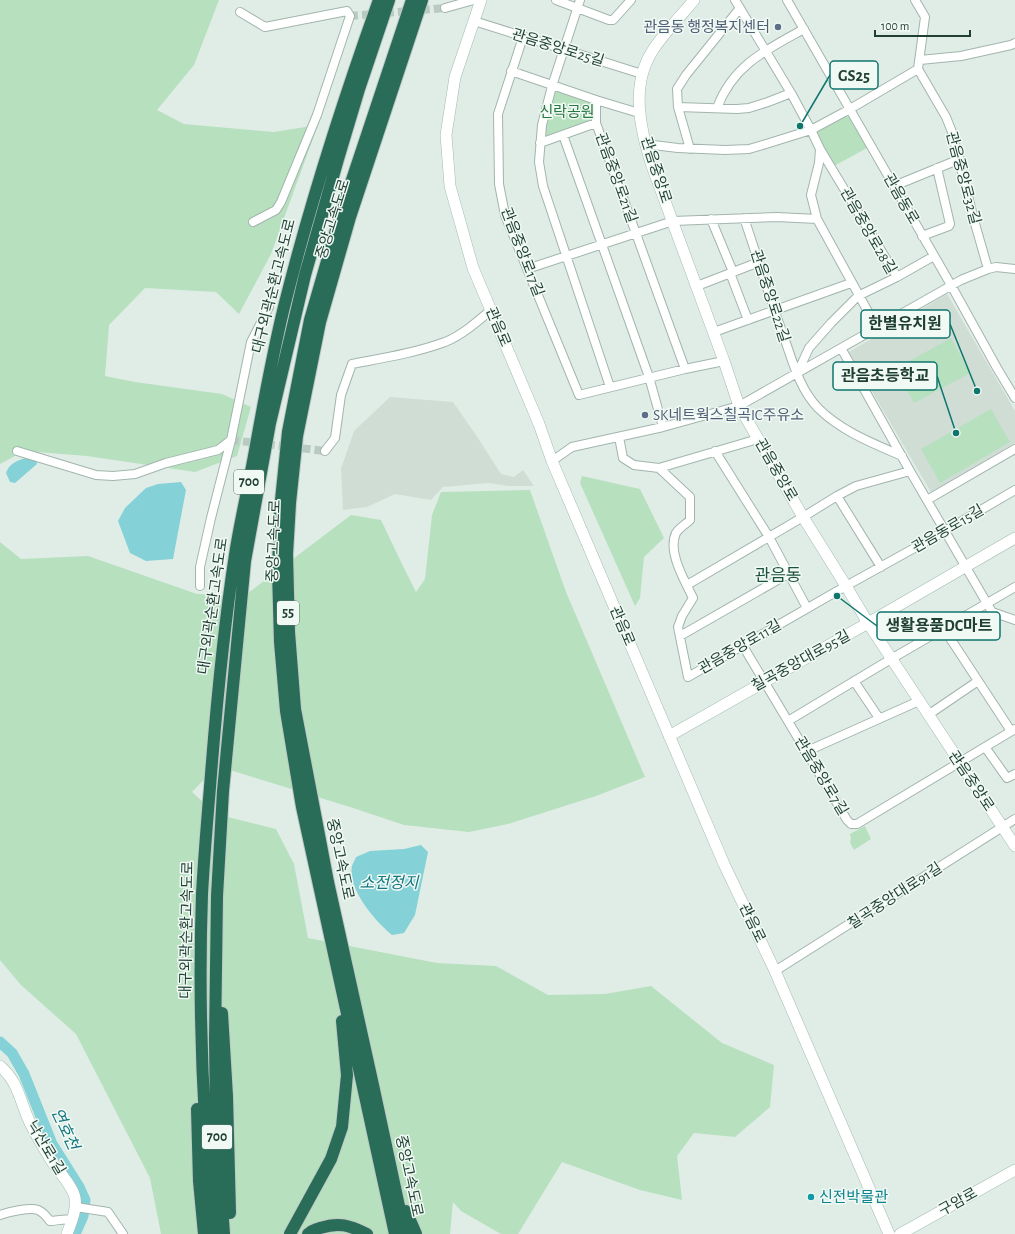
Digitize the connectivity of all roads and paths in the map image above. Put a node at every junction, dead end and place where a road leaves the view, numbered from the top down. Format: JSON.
{"nodes":[{"id":1,"x":379,"y":0,"type":"edge"},
{"id":2,"x":389,"y":0,"type":"edge"},
{"id":3,"x":412,"y":0,"type":"edge"},
{"id":4,"x":422,"y":0,"type":"edge"},
{"id":5,"x":474,"y":0,"type":"edge"},
{"id":6,"x":481,"y":0,"type":"edge"},
{"id":7,"x":556,"y":0,"type":"edge"},
{"id":8,"x":580,"y":0,"type":"edge"},
{"id":9,"x":631,"y":0,"type":"edge"},
{"id":10,"x":694,"y":0,"type":"edge"},
{"id":11,"x":735,"y":0,"type":"edge"},
{"id":12,"x":787,"y":0,"type":"edge"},
{"id":13,"x":915,"y":0,"type":"edge"},
{"id":14,"x":444,"y":8,"type":"tunnel mouth"},
{"id":15,"x":577,"y":8,"type":"junction"},
{"id":16,"x":740,"y":8,"type":"junction"},
{"id":17,"x":240,"y":12,"type":"dead end"},
{"id":18,"x":474,"y":21,"type":"junction"},
{"id":19,"x":804,"y":29,"type":"junction"},
{"id":20,"x":523,"y":37,"type":"junction"},
{"id":21,"x":1015,"y":43,"type":"edge"},
{"id":22,"x":565,"y":50,"type":"junction"},
{"id":23,"x":766,"y":50,"type":"junction"},
{"id":24,"x":920,"y":60,"type":"junction"},
{"id":25,"x":918,"y":69,"type":"junction"},
{"id":26,"x":511,"y":71,"type":"junction"},
{"id":27,"x":642,"y":74,"type":"junction"},
{"id":28,"x":552,"y":86,"type":"junction"},
{"id":29,"x":791,"y":94,"type":"junction"},
{"id":30,"x":596,"y":100,"type":"junction"},
{"id":31,"x":678,"y":107,"type":"junction"},
{"id":32,"x":717,"y":108,"type":"junction"},
{"id":33,"x":850,"y":109,"type":"junction"},
{"id":34,"x":639,"y":112,"type":"junction"},
{"id":35,"x":596,"y":123,"type":"junction"},
{"id":36,"x":812,"y":130,"type":"junction"},
{"id":37,"x":563,"y":135,"type":"junction"},
{"id":38,"x":540,"y":143,"type":"junction"},
{"id":39,"x":645,"y":144,"type":"junction"},
{"id":40,"x":690,"y":149,"type":"junction"},
{"id":41,"x":820,"y":149,"type":"junction"},
{"id":42,"x":960,"y":159,"type":"junction"},
{"id":43,"x":937,"y":168,"type":"junction"},
{"id":44,"x":894,"y":186,"type":"junction"},
{"id":45,"x":744,"y":218,"type":"junction"},
{"id":46,"x":817,"y":218,"type":"junction"},
{"id":47,"x":711,"y":219,"type":"junction"},
{"id":48,"x":673,"y":221,"type":"junction"},
{"id":49,"x":253,"y":222,"type":"dead end"},
{"id":50,"x":636,"y":233,"type":"junction"},
{"id":51,"x":922,"y":236,"type":"junction"},
{"id":52,"x":601,"y":244,"type":"junction"},
{"id":53,"x":566,"y":255,"type":"junction"},
{"id":54,"x":934,"y":256,"type":"junction"},
{"id":55,"x":759,"y":262,"type":"junction"},
{"id":56,"x":527,"y":269,"type":"junction"},
{"id":57,"x":988,"y":269,"type":"junction"},
{"id":58,"x":1015,"y":269,"type":"edge"},
{"id":59,"x":732,"y":272,"type":"junction"},
{"id":60,"x":897,"y":277,"type":"junction"},
{"id":61,"x":851,"y":283,"type":"junction"},
{"id":62,"x":951,"y":285,"type":"junction"},
{"id":63,"x":697,"y":286,"type":"junction"},
{"id":64,"x":858,"y":296,"type":"junction"},
{"id":65,"x":270,"y":307,"type":"dead end"},
{"id":66,"x":491,"y":310,"type":"junction"},
{"id":67,"x":774,"y":310,"type":"junction"},
{"id":68,"x":748,"y":320,"type":"junction"},
{"id":69,"x":877,"y":328,"type":"junction"},
{"id":70,"x":714,"y":332,"type":"junction"},
{"id":71,"x":841,"y":348,"type":"junction"},
{"id":72,"x":724,"y":361,"type":"junction"},
{"id":73,"x":685,"y":368,"type":"junction"},
{"id":74,"x":797,"y":374,"type":"junction"},
{"id":75,"x":649,"y":377,"type":"junction"},
{"id":76,"x":610,"y":387,"type":"junction"},
{"id":77,"x":1015,"y":398,"type":"edge"},
{"id":78,"x":739,"y":406,"type":"junction"},
{"id":79,"x":663,"y":427,"type":"junction"},
{"id":80,"x":619,"y":437,"type":"junction"},
{"id":81,"x":758,"y":439,"type":"junction"},
{"id":82,"x":231,"y":440,"type":"junction"},
{"id":83,"x":1015,"y":449,"type":"edge"},
{"id":84,"x":17,"y":451,"type":"dead end"},
{"id":85,"x":325,"y":451,"type":"dead end"},
{"id":86,"x":715,"y":451,"type":"junction"},
{"id":87,"x":902,"y":456,"type":"junction"},
{"id":88,"x":552,"y":461,"type":"junction"},
{"id":89,"x":659,"y":468,"type":"junction"},
{"id":90,"x":910,"y":471,"type":"junction"},
{"id":91,"x":1015,"y":490,"type":"edge"},
{"id":92,"x":837,"y":496,"type":"junction"},
{"id":93,"x":927,"y":500,"type":"junction"},
{"id":94,"x":803,"y":518,"type":"junction"},
{"id":95,"x":944,"y":531,"type":"junction"},
{"id":96,"x":769,"y":537,"type":"junction"},
{"id":97,"x":1015,"y":538,"type":"edge"},
{"id":98,"x":965,"y":566,"type":"junction"},
{"id":99,"x":881,"y":567,"type":"junction"},
{"id":100,"x":788,"y":574,"type":"junction"},
{"id":101,"x":687,"y":585,"type":"junction"},
{"id":102,"x":200,"y":586,"type":"dead end"},
{"id":103,"x":846,"y":586,"type":"junction"},
{"id":104,"x":1015,"y":587,"type":"edge"},
{"id":105,"x":987,"y":604,"type":"junction"},
{"id":106,"x":807,"y":608,"type":"junction"},
{"id":107,"x":1015,"y":620,"type":"edge"},
{"id":108,"x":868,"y":624,"type":"junction"},
{"id":109,"x":944,"y":628,"type":"junction"},
{"id":110,"x":680,"y":636,"type":"junction"},
{"id":111,"x":743,"y":646,"type":"junction"},
{"id":112,"x":891,"y":659,"type":"junction"},
{"id":113,"x":854,"y":681,"type":"junction"},
{"id":114,"x":978,"y":681,"type":"junction"},
{"id":115,"x":765,"y":682,"type":"junction"},
{"id":116,"x":919,"y":700,"type":"junction"},
{"id":117,"x":928,"y":715,"type":"junction"},
{"id":118,"x":880,"y":718,"type":"junction"},
{"id":119,"x":788,"y":721,"type":"junction"},
{"id":120,"x":1013,"y":730,"type":"edge"},
{"id":121,"x":669,"y":736,"type":"junction"},
{"id":122,"x":986,"y":747,"type":"junction"},
{"id":123,"x":805,"y":752,"type":"junction"},
{"id":124,"x":959,"y":763,"type":"junction"},
{"id":125,"x":1015,"y":774,"type":"edge"},
{"id":126,"x":1015,"y":819,"type":"edge"},
{"id":127,"x":1002,"y":827,"type":"junction"},
{"id":128,"x":1015,"y":846,"type":"edge"},
{"id":129,"x":202,"y":928,"type":"junction"},
{"id":130,"x":216,"y":950,"type":"junction"},
{"id":131,"x":775,"y":972,"type":"junction"},
{"id":132,"x":338,"y":974,"type":"junction"},
{"id":133,"x":0,"y":1066,"type":"edge"},
{"id":134,"x":385,"y":1140,"type":"junction"},
{"id":135,"x":1015,"y":1170,"type":"edge"},
{"id":136,"x":78,"y":1207,"type":"junction"},
{"id":137,"x":0,"y":1215,"type":"edge"},
{"id":138,"x":72,"y":1220,"type":"junction"},
{"id":139,"x":67,"y":1234,"type":"edge"},
{"id":140,"x":123,"y":1234,"type":"edge"},
{"id":141,"x":204,"y":1234,"type":"edge"},
{"id":142,"x":214,"y":1234,"type":"edge"},
{"id":143,"x":224,"y":1234,"type":"edge"},
{"id":144,"x":231,"y":1234,"type":"edge"},
{"id":145,"x":290,"y":1234,"type":"edge"},
{"id":146,"x":308,"y":1234,"type":"edge"},
{"id":147,"x":367,"y":1234,"type":"edge"},
{"id":148,"x":395,"y":1234,"type":"edge"},
{"id":149,"x":405,"y":1234,"type":"edge"},
{"id":150,"x":416,"y":1234,"type":"edge"},
{"id":151,"x":889,"y":1234,"type":"edge"},
{"id":152,"x":900,"y":1234,"type":"edge"}],
"edges":[{"from":1,"to":129,"type":"highway","name":"대구외곽순환고속도로","number":"700"},
{"from":2,"to":130,"type":"highway","name":"대구외곽순환고속도로","number":"700"},
{"from":3,"to":132,"type":"highway","name":"중앙고속도로","number":"55"},
{"from":4,"to":134,"type":"highway","name":"중앙고속도로","number":"55"},
{"from":5,"to":14,"type":"street"},
{"from":6,"to":18,"type":"main road","name":"관음로"},
{"from":7,"to":15,"type":"street"},
{"from":8,"to":15,"type":"street"},
{"from":9,"to":15,"type":"street"},
{"from":10,"to":27,"type":"main road","name":"관음중앙로"},
{"from":11,"to":16,"type":"street","name":"관음중앙로28길"},
{"from":12,"to":19,"type":"street","name":"관음동로"},
{"from":13,"to":24,"type":"street"},
{"from":15,"to":22,"type":"street"},
{"from":16,"to":23,"type":"street","name":"관음중앙로28길"},
{"from":16,"to":31,"type":"street"},
{"from":17,"to":49,"type":"street"},
{"from":18,"to":20,"type":"street","name":"관음중앙로25길"},
{"from":18,"to":66,"type":"main road","name":"관음로"},
{"from":19,"to":23,"type":"street"},
{"from":19,"to":33,"type":"street","name":"관음동로"},
{"from":20,"to":22,"type":"street","name":"관음중앙로25길"},
{"from":20,"to":26,"type":"street","name":"관음중앙로17길"},
{"from":21,"to":24,"type":"street"},
{"from":22,"to":27,"type":"street","name":"관음중앙로25길"},
{"from":22,"to":28,"type":"street"},
{"from":23,"to":29,"type":"street","name":"관음중앙로28길"},
{"from":23,"to":32,"type":"street"},
{"from":24,"to":25,"type":"street"},
{"from":25,"to":33,"type":"street"},
{"from":25,"to":42,"type":"street","name":"관음중앙로32길"},
{"from":26,"to":28,"type":"street"},
{"from":26,"to":56,"type":"street","name":"관음중앙로17길"},
{"from":27,"to":34,"type":"main road","name":"관음중앙로"},
{"from":28,"to":30,"type":"street"},
{"from":28,"to":38,"type":"street"},
{"from":29,"to":32,"type":"street"},
{"from":29,"to":36,"type":"street","name":"관음중앙로28길"},
{"from":30,"to":34,"type":"street"},
{"from":30,"to":35,"type":"street","name":"관음중앙로21길"},
{"from":31,"to":32,"type":"street"},
{"from":31,"to":40,"type":"street"},
{"from":33,"to":36,"type":"street"},
{"from":33,"to":44,"type":"street","name":"관음동로"},
{"from":34,"to":39,"type":"main road","name":"관음중앙로"},
{"from":35,"to":37,"type":"street"},
{"from":35,"to":50,"type":"street","name":"관음중앙로21길"},
{"from":36,"to":40,"type":"street"},
{"from":36,"to":41,"type":"street","name":"관음중앙로28길"},
{"from":37,"to":38,"type":"street"},
{"from":37,"to":52,"type":"street"},
{"from":38,"to":53,"type":"street"},
{"from":39,"to":40,"type":"street"},
{"from":39,"to":48,"type":"main road","name":"관음중앙로"},
{"from":41,"to":46,"type":"street","name":"관음중앙로28길"},
{"from":41,"to":60,"type":"street","name":"관음중앙로28길"},
{"from":42,"to":43,"type":"street"},
{"from":42,"to":57,"type":"street","name":"관음중앙로32길"},
{"from":43,"to":44,"type":"street"},
{"from":43,"to":51,"type":"street"},
{"from":44,"to":51,"type":"street","name":"관음동로"},
{"from":45,"to":46,"type":"street"},
{"from":45,"to":47,"type":"street"},
{"from":45,"to":55,"type":"street","name":"관음중앙로22길"},
{"from":46,"to":61,"type":"street","name":"관음중앙로28길"},
{"from":47,"to":48,"type":"street"},
{"from":47,"to":59,"type":"street"},
{"from":48,"to":50,"type":"street","name":"관음중앙로21길"},
{"from":48,"to":63,"type":"main road","name":"관음중앙로"},
{"from":50,"to":52,"type":"street","name":"관음중앙로21길"},
{"from":50,"to":73,"type":"street"},
{"from":51,"to":54,"type":"street","name":"관음동로"},
{"from":52,"to":53,"type":"street","name":"관음중앙로21길"},
{"from":52,"to":75,"type":"street"},
{"from":53,"to":56,"type":"street","name":"관음중앙로21길"},
{"from":53,"to":76,"type":"street"},
{"from":54,"to":60,"type":"street"},
{"from":54,"to":62,"type":"street","name":"관음동로"},
{"from":55,"to":59,"type":"street"},
{"from":55,"to":67,"type":"street","name":"관음중앙로22길"},
{"from":56,"to":76,"type":"street","name":"관음중앙로17길"},
{"from":57,"to":58,"type":"street"},
{"from":57,"to":62,"type":"street"},
{"from":59,"to":63,"type":"street"},
{"from":59,"to":68,"type":"street"},
{"from":60,"to":64,"type":"street","name":"관음중앙로28길"},
{"from":61,"to":64,"type":"street","name":"관음중앙로28길"},
{"from":61,"to":67,"type":"street"},
{"from":62,"to":69,"type":"street"},
{"from":62,"to":77,"type":"street","name":"관음동로"},
{"from":63,"to":70,"type":"main road","name":"관음중앙로"},
{"from":64,"to":69,"type":"street","name":"관음중앙로28길"},
{"from":64,"to":74,"type":"street","name":"관음중앙로28길"},
{"from":65,"to":82,"type":"street"},
{"from":66,"to":85,"type":"street"},
{"from":66,"to":88,"type":"main road","name":"관음로"},
{"from":67,"to":68,"type":"street","name":"관음중앙로22길"},
{"from":67,"to":74,"type":"street","name":"관음중앙로22길"},
{"from":68,"to":70,"type":"street","name":"관음중앙로22길"},
{"from":69,"to":71,"type":"street"},
{"from":70,"to":72,"type":"main road","name":"관음중앙로"},
{"from":71,"to":74,"type":"street"},
{"from":71,"to":87,"type":"street"},
{"from":72,"to":73,"type":"street","name":"관음중앙로17길"},
{"from":72,"to":78,"type":"main road","name":"관음중앙로"},
{"from":73,"to":75,"type":"street","name":"관음중앙로17길"},
{"from":74,"to":78,"type":"street"},
{"from":74,"to":87,"type":"street","name":"관음중앙로22길"},
{"from":75,"to":76,"type":"street","name":"관음중앙로17길"},
{"from":75,"to":79,"type":"street"},
{"from":78,"to":79,"type":"street"},
{"from":78,"to":81,"type":"main road","name":"관음중앙로"},
{"from":79,"to":80,"type":"street"},
{"from":80,"to":88,"type":"street"},
{"from":80,"to":89,"type":"street"},
{"from":81,"to":86,"type":"street"},
{"from":81,"to":94,"type":"main road","name":"관음중앙로"},
{"from":82,"to":84,"type":"street"},
{"from":82,"to":102,"type":"street"},
{"from":83,"to":93,"type":"street"},
{"from":86,"to":89,"type":"street"},
{"from":86,"to":96,"type":"street"},
{"from":87,"to":90,"type":"street"},
{"from":88,"to":121,"type":"main road","name":"관음로"},
{"from":89,"to":101,"type":"street","name":"관음중앙로11길"},
{"from":90,"to":92,"type":"street"},
{"from":90,"to":93,"type":"street"},
{"from":91,"to":95,"type":"street","name":"관음동로15길"},
{"from":92,"to":94,"type":"street"},
{"from":92,"to":99,"type":"street"},
{"from":93,"to":95,"type":"street"},
{"from":94,"to":96,"type":"street"},
{"from":94,"to":103,"type":"main road","name":"관음중앙로"},
{"from":95,"to":98,"type":"street"},
{"from":95,"to":99,"type":"street","name":"관음동로15길"},
{"from":96,"to":100,"type":"street"},
{"from":96,"to":101,"type":"street"},
{"from":97,"to":98,"type":"main road","name":"칠곡중앙대로95길"},
{"from":98,"to":105,"type":"street"},
{"from":98,"to":108,"type":"main road","name":"칠곡중앙대로95길"},
{"from":99,"to":103,"type":"street","name":"관음동로15길"},
{"from":100,"to":106,"type":"street"},
{"from":100,"to":110,"type":"street"},
{"from":101,"to":110,"type":"street","name":"관음중앙로11길"},
{"from":103,"to":106,"type":"street","name":"관음중앙로11길"},
{"from":103,"to":108,"type":"main road","name":"관음중앙로"},
{"from":104,"to":105,"type":"street"},
{"from":105,"to":107,"type":"street"},
{"from":105,"to":109,"type":"street"},
{"from":106,"to":111,"type":"street","name":"관음중앙로11길"},
{"from":108,"to":112,"type":"main road","name":"관음중앙로"},
{"from":108,"to":115,"type":"main road","name":"칠곡중앙대로95길"},
{"from":109,"to":112,"type":"street"},
{"from":109,"to":114,"type":"street"},
{"from":110,"to":111,"type":"street","name":"관음중앙로11길"},
{"from":111,"to":115,"type":"street","name":"관음중앙로7길"},
{"from":112,"to":113,"type":"street"},
{"from":112,"to":116,"type":"main road","name":"관음중앙로"},
{"from":113,"to":118,"type":"street"},
{"from":113,"to":119,"type":"street"},
{"from":114,"to":117,"type":"street"},
{"from":114,"to":120,"type":"street"},
{"from":115,"to":119,"type":"street","name":"관음중앙로7길"},
{"from":115,"to":121,"type":"main road","name":"칠곡중앙대로95길"},
{"from":116,"to":117,"type":"main road","name":"관음중앙로"},
{"from":116,"to":118,"type":"street"},
{"from":117,"to":124,"type":"main road","name":"관음중앙로"},
{"from":118,"to":123,"type":"street"},
{"from":119,"to":123,"type":"street","name":"관음중앙로7길"},
{"from":120,"to":122,"type":"street"},
{"from":121,"to":131,"type":"main road","name":"관음로"},
{"from":122,"to":124,"type":"street"},
{"from":122,"to":125,"type":"street"},
{"from":123,"to":124,"type":"street","name":"관음중앙로7길"},
{"from":124,"to":127,"type":"main road","name":"관음중앙로"},
{"from":126,"to":127,"type":"street","name":"칠곡중앙대로91길"},
{"from":127,"to":128,"type":"main road","name":"관음중앙로"},
{"from":127,"to":131,"type":"street","name":"칠곡중앙대로91길"},
{"from":129,"to":141,"type":"highway"},
{"from":129,"to":142,"type":"highway","name":"대구외곽순환고속도로","number":"700"},
{"from":130,"to":143,"type":"highway","name":"대구외곽순환고속도로","number":"700"},
{"from":130,"to":144,"type":"highway"},
{"from":131,"to":151,"type":"main road","name":"관음로"},
{"from":132,"to":145,"type":"highway"},
{"from":132,"to":148,"type":"highway","name":"중앙고속도로","number":"55"},
{"from":133,"to":136,"type":"main road","name":"낙산로1길"},
{"from":134,"to":149,"type":"highway","name":"중앙고속도로","number":"55"},
{"from":134,"to":150,"type":"highway"},
{"from":135,"to":152,"type":"main road","name":"구암로"},
{"from":136,"to":138,"type":"main road"},
{"from":136,"to":140,"type":"street"},
{"from":137,"to":138,"type":"street"},
{"from":138,"to":139,"type":"main road"},
{"from":146,"to":147,"type":"highway"}]}
